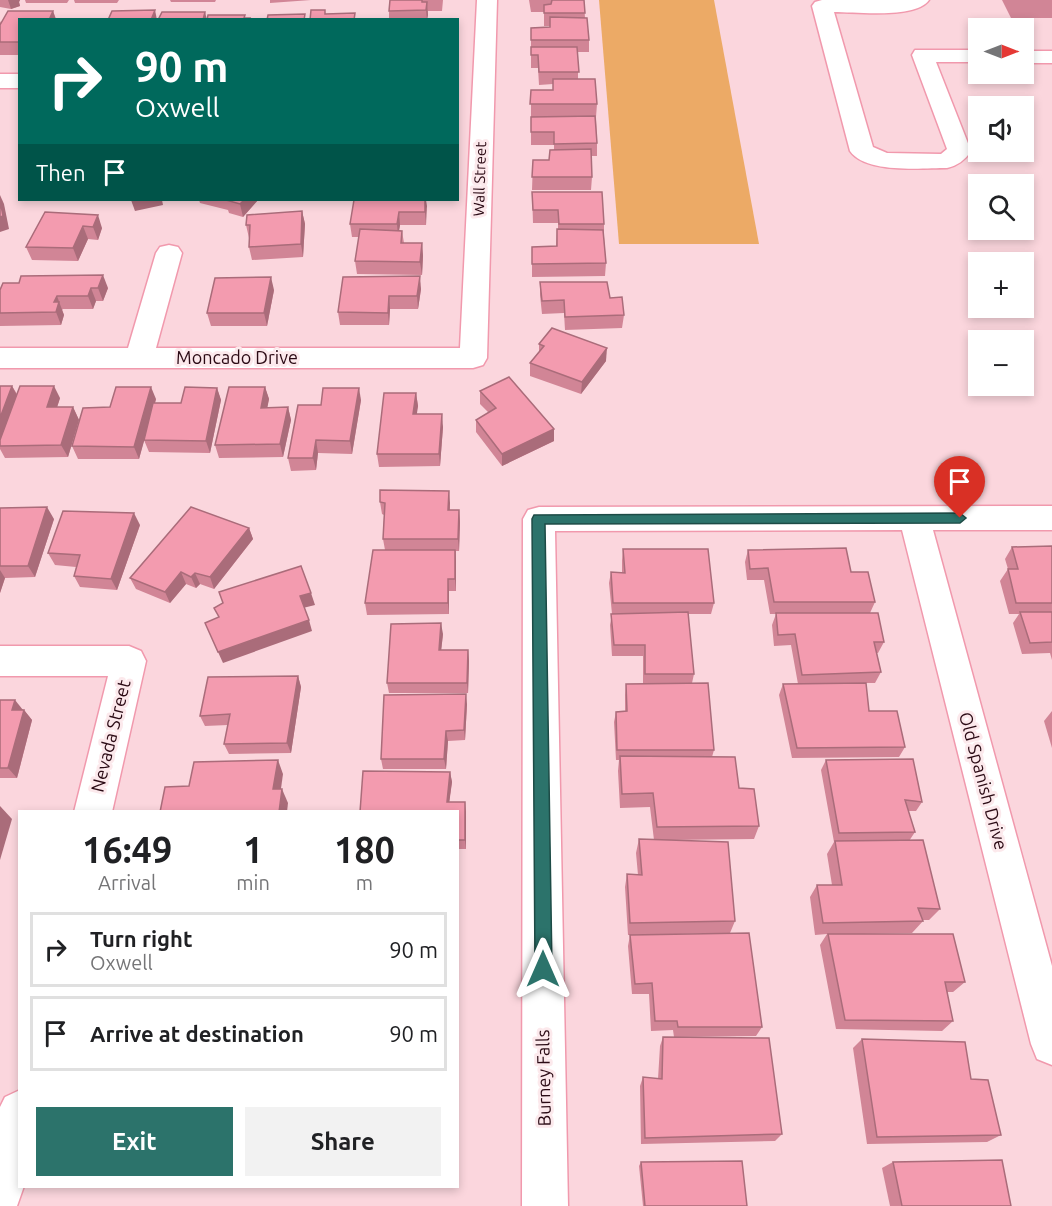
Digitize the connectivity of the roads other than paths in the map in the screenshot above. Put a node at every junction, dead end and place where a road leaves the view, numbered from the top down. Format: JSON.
{"nodes":[{"id":1,"x":487,"y":0,"type":"edge"},
{"id":2,"x":916,"y":25,"type":"edge"},
{"id":3,"x":968,"y":51,"type":"edge"},
{"id":4,"x":1034,"y":57,"type":"edge"},
{"id":5,"x":1052,"y":57,"type":"edge"},
{"id":6,"x":0,"y":81,"type":"edge"},
{"id":7,"x":18,"y":81,"type":"edge"},
{"id":8,"x":170,"y":253,"type":"dead end"},
{"id":9,"x":0,"y":358,"type":"edge"},
{"id":10,"x":139,"y":358,"type":"junction"},
{"id":11,"x":473,"y":358,"type":"joint"},
{"id":12,"x":914,"y":518,"type":"junction"},
{"id":13,"x":1052,"y":518,"type":"edge"},
{"id":14,"x":0,"y":661,"type":"edge"},
{"id":15,"x":93,"y":810,"type":"edge"},
{"id":16,"x":1052,"y":1044,"type":"edge"},
{"id":17,"x":18,"y":1120,"type":"edge"},
{"id":18,"x":0,"y":1192,"type":"edge"},
{"id":19,"x":546,"y":1206,"type":"edge"}],
"edges":[{"from":1,"to":11,"type":"street","name":"Wall Street"},
{"from":2,"to":2,"type":"street"},
{"from":2,"to":3,"type":"street"},
{"from":4,"to":5,"type":"street"},
{"from":6,"to":7,"type":"street"},
{"from":8,"to":10,"type":"street"},
{"from":9,"to":10,"type":"street","name":"Moncado Drive"},
{"from":10,"to":11,"type":"street","name":"Moncado Drive"},
{"from":12,"to":13,"type":"street"},
{"from":12,"to":16,"type":"street","name":"Old Spanish Drive"},
{"from":12,"to":19,"type":"street","name":"Burney Falls"},
{"from":14,"to":15,"type":"street","name":"Nevada Street"},
{"from":17,"to":18,"type":"street"}]}
